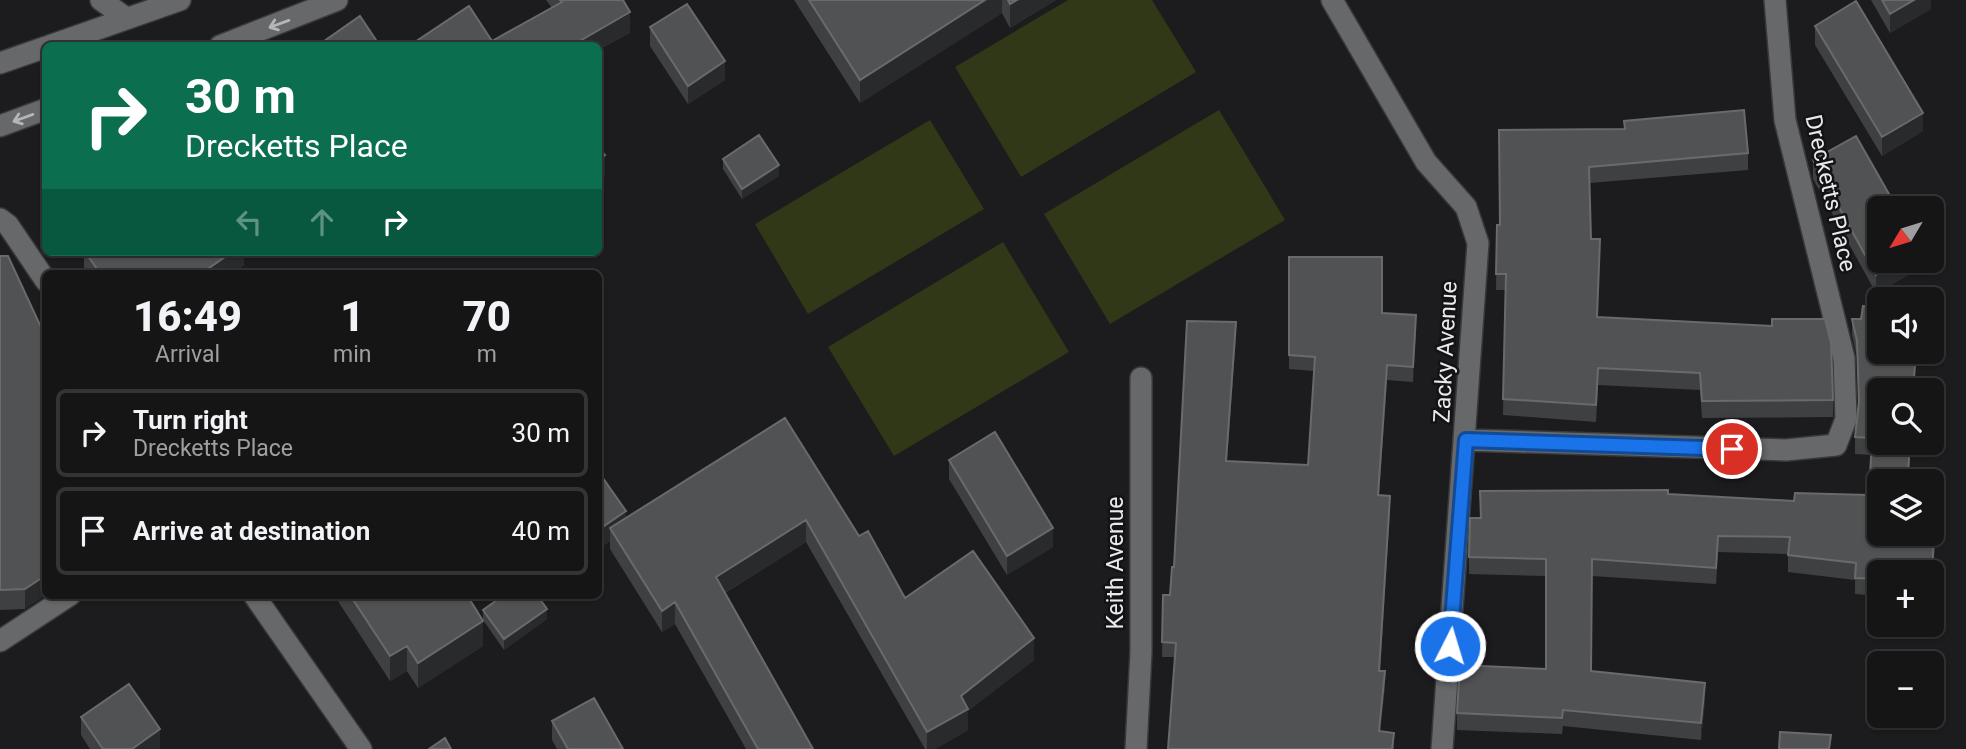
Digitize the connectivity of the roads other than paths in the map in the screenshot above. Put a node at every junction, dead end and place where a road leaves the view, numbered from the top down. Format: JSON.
{"nodes":[{"id":1,"x":101,"y":0,"type":"edge"},
{"id":2,"x":180,"y":0,"type":"edge"},
{"id":3,"x":337,"y":0,"type":"edge"},
{"id":4,"x":1332,"y":0,"type":"edge"},
{"id":5,"x":1775,"y":0,"type":"edge"},
{"id":6,"x":126,"y":18,"type":"junction"},
{"id":7,"x":58,"y":42,"type":"edge"},
{"id":8,"x":230,"y":42,"type":"edge"},
{"id":9,"x":42,"y":48,"type":"edge"},
{"id":10,"x":0,"y":63,"type":"edge"},
{"id":11,"x":42,"y":110,"type":"edge"},
{"id":12,"x":0,"y":126,"type":"edge"},
{"id":13,"x":0,"y":219,"type":"edge"},
{"id":14,"x":42,"y":275,"type":"edge"},
{"id":15,"x":1141,"y":377,"type":"dead end"},
{"id":16,"x":1466,"y":440,"type":"junction"},
{"id":17,"x":64,"y":599,"type":"edge"},
{"id":18,"x":257,"y":599,"type":"edge"},
{"id":19,"x":0,"y":641,"type":"edge"},
{"id":20,"x":361,"y":749,"type":"edge"},
{"id":21,"x":1136,"y":749,"type":"edge"},
{"id":22,"x":1442,"y":749,"type":"edge"}],
"edges":[{"from":1,"to":6,"type":"street"},
{"from":2,"to":6,"type":"street"},
{"from":3,"to":8,"type":"street","one_way":true},
{"from":4,"to":16,"type":"street","name":"Zacky Avenue"},
{"from":5,"to":16,"type":"street","name":"Drecketts Place"},
{"from":6,"to":7,"type":"street"},
{"from":9,"to":10,"type":"street"},
{"from":11,"to":12,"type":"street","one_way":true},
{"from":13,"to":14,"type":"street"},
{"from":15,"to":21,"type":"street","name":"Keith Avenue"},
{"from":16,"to":22,"type":"street","name":"Zacky Avenue"},
{"from":17,"to":19,"type":"street"},
{"from":18,"to":20,"type":"street"}]}
